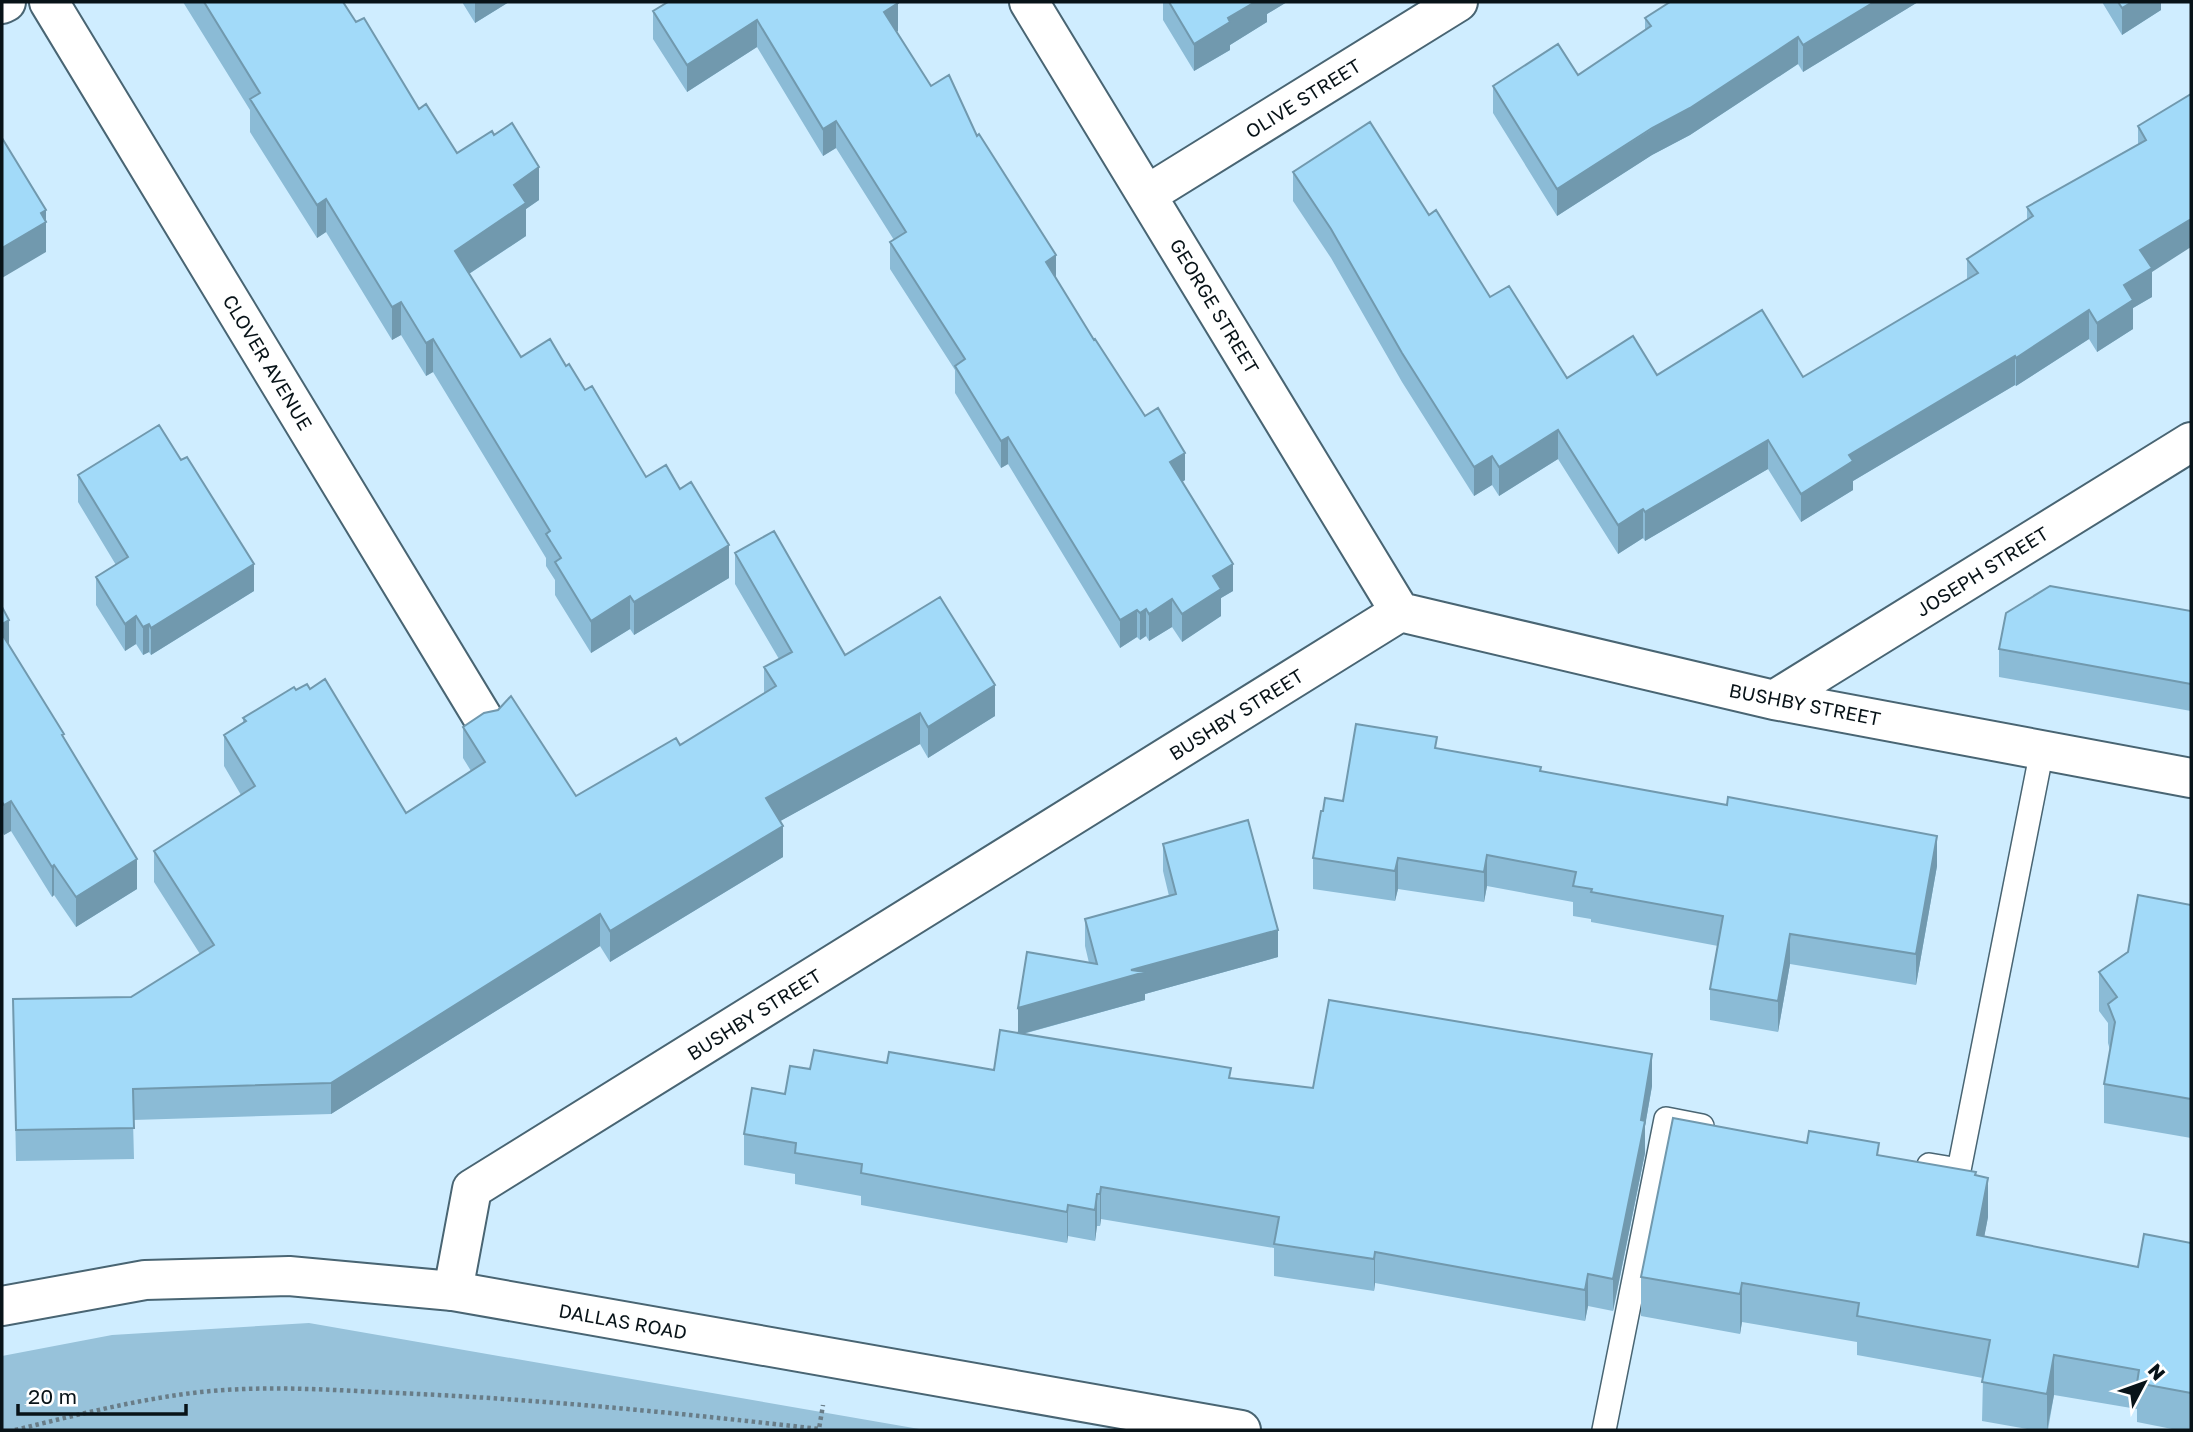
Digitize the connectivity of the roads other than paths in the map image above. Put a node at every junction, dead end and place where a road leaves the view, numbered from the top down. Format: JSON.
{"nodes":[{"id":1,"x":49,"y":2,"type":"edge"},
{"id":2,"x":1029,"y":2,"type":"edge"},
{"id":3,"x":1458,"y":2,"type":"edge"},
{"id":4,"x":1148,"y":194,"type":"junction"},
{"id":5,"x":2191,"y":442,"type":"edge"},
{"id":6,"x":1400,"y":611,"type":"junction"},
{"id":7,"x":1774,"y":700,"type":"junction"},
{"id":8,"x":486,"y":723,"type":"edge"},
{"id":9,"x":2042,"y":750,"type":"junction"},
{"id":10,"x":2191,"y":778,"type":"edge"},
{"id":11,"x":1719,"y":1129,"type":"edge"},
{"id":12,"x":1906,"y":1161,"type":"edge"},
{"id":13,"x":453,"y":1291,"type":"junction"},
{"id":14,"x":2,"y":1306,"type":"edge"},
{"id":15,"x":1241,"y":1430,"type":"edge"},
{"id":16,"x":1604,"y":1430,"type":"edge"}],
"edges":[{"from":1,"to":8,"type":"street","name":"CLOVER AVENUE"},
{"from":2,"to":4,"type":"street","name":"GEORGE STREET"},
{"from":3,"to":4,"type":"street","name":"OLIVE STREET"},
{"from":4,"to":6,"type":"street","name":"GEORGE STREET"},
{"from":5,"to":7,"type":"street","name":"JOSEPH STREET"},
{"from":6,"to":7,"type":"street","name":"BUSHBY STREET"},
{"from":6,"to":13,"type":"street","name":"BUSHBY STREET"},
{"from":7,"to":9,"type":"street","name":"BUSHBY STREET"},
{"from":9,"to":10,"type":"street","name":"BUSHBY STREET"},
{"from":9,"to":12,"type":"lane"},
{"from":11,"to":16,"type":"lane"},
{"from":13,"to":14,"type":"street","name":"DALLAS ROAD"},
{"from":13,"to":15,"type":"street","name":"DALLAS ROAD"}]}
